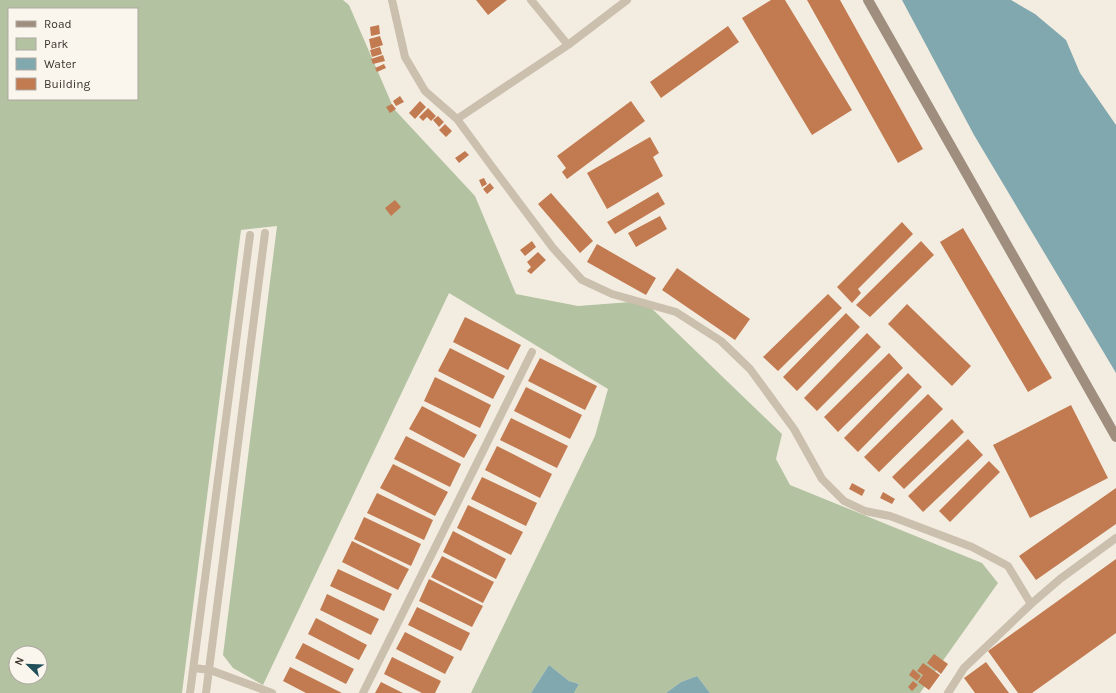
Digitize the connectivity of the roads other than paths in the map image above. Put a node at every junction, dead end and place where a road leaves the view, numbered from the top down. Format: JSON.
{"nodes":[{"id":1,"x":392,"y":0,"type":"edge"},
{"id":2,"x":531,"y":0,"type":"edge"},
{"id":3,"x":627,"y":0,"type":"edge"},
{"id":4,"x":868,"y":0,"type":"edge"},
{"id":5,"x":568,"y":45,"type":"junction"},
{"id":6,"x":457,"y":119,"type":"junction"},
{"id":7,"x":265,"y":233,"type":"dead end"},
{"id":8,"x":250,"y":235,"type":"dead end"},
{"id":9,"x":532,"y":352,"type":"dead end"},
{"id":10,"x":1116,"y":437,"type":"edge"},
{"id":11,"x":1116,"y":538,"type":"edge"},
{"id":12,"x":1031,"y":604,"type":"junction"},
{"id":13,"x":194,"y":668,"type":"junction"},
{"id":14,"x":210,"y":670,"type":"junction"},
{"id":15,"x":190,"y":693,"type":"edge"},
{"id":16,"x":206,"y":693,"type":"edge"},
{"id":17,"x":272,"y":693,"type":"edge"},
{"id":18,"x":363,"y":693,"type":"edge"},
{"id":19,"x":948,"y":693,"type":"edge"}],
"edges":[{"from":1,"to":6,"type":"street"},
{"from":2,"to":5,"type":"street"},
{"from":3,"to":5,"type":"street"},
{"from":4,"to":10,"type":"street"},
{"from":5,"to":6,"type":"street"},
{"from":6,"to":12,"type":"street"},
{"from":7,"to":14,"type":"street"},
{"from":8,"to":13,"type":"street"},
{"from":9,"to":18,"type":"street"},
{"from":11,"to":12,"type":"street"},
{"from":12,"to":19,"type":"street"},
{"from":13,"to":14,"type":"street"},
{"from":13,"to":15,"type":"street"},
{"from":14,"to":16,"type":"street"},
{"from":14,"to":17,"type":"street"}]}
